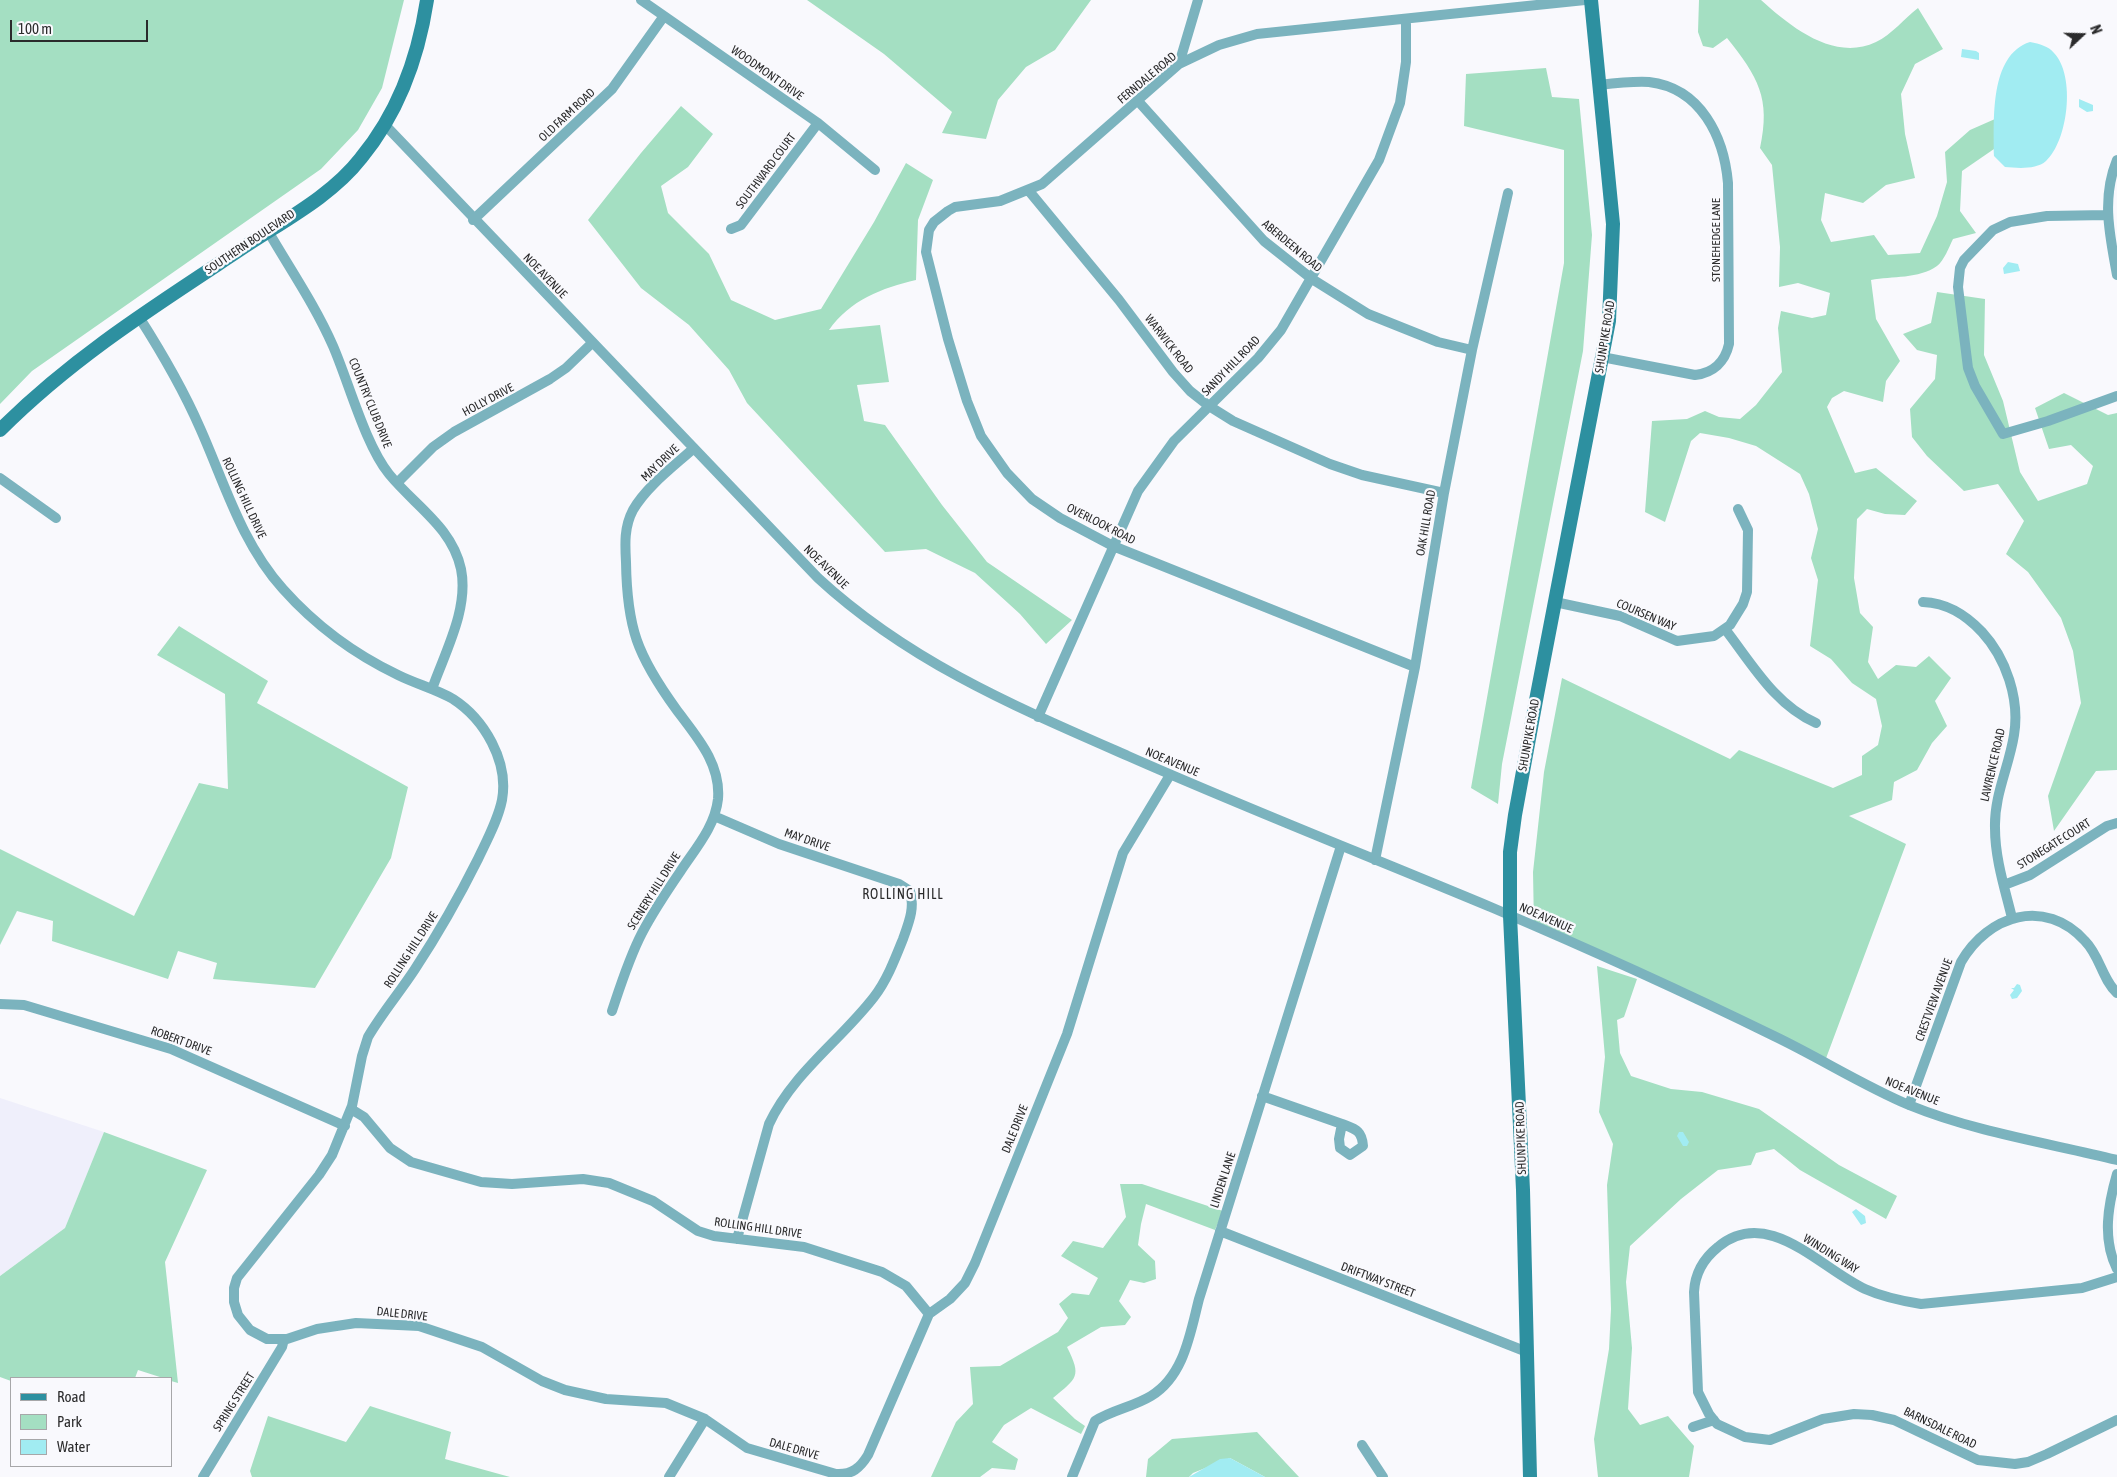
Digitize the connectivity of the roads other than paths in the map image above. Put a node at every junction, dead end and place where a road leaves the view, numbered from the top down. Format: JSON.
{"nodes":[{"id":1,"x":427,"y":0,"type":"edge"},
{"id":2,"x":641,"y":0,"type":"edge"},
{"id":3,"x":1198,"y":0,"type":"edge"},
{"id":4,"x":1585,"y":0,"type":"edge"},
{"id":5,"x":1591,"y":0,"type":"edge"},
{"id":6,"x":664,"y":16,"type":"junction"},
{"id":7,"x":1406,"y":19,"type":"junction"},
{"id":8,"x":1179,"y":64,"type":"junction"},
{"id":9,"x":1599,"y":85,"type":"junction"},
{"id":10,"x":1138,"y":101,"type":"junction"},
{"id":11,"x":818,"y":123,"type":"junction"},
{"id":12,"x":386,"y":126,"type":"junction"},
{"id":13,"x":2117,"y":160,"type":"edge"},
{"id":14,"x":875,"y":170,"type":"dead end"},
{"id":15,"x":1029,"y":191,"type":"junction"},
{"id":16,"x":1508,"y":192,"type":"dead end"},
{"id":17,"x":2107,"y":215,"type":"junction"},
{"id":18,"x":474,"y":220,"type":"junction"},
{"id":19,"x":732,"y":229,"type":"dead end"},
{"id":20,"x":268,"y":231,"type":"junction"},
{"id":21,"x":926,"y":252,"type":"joint"},
{"id":22,"x":2117,"y":275,"type":"edge"},
{"id":23,"x":1312,"y":279,"type":"junction"},
{"id":24,"x":139,"y":317,"type":"junction"},
{"id":25,"x":592,"y":343,"type":"junction"},
{"id":26,"x":1472,"y":350,"type":"junction"},
{"id":27,"x":1602,"y":357,"type":"junction"},
{"id":28,"x":2117,"y":396,"type":"edge"},
{"id":29,"x":1209,"y":406,"type":"junction"},
{"id":30,"x":0,"y":430,"type":"edge"},
{"id":31,"x":694,"y":448,"type":"junction"},
{"id":32,"x":0,"y":478,"type":"edge"},
{"id":33,"x":397,"y":483,"type":"junction"},
{"id":34,"x":1444,"y":493,"type":"junction"},
{"id":35,"x":1738,"y":509,"type":"dead end"},
{"id":36,"x":56,"y":518,"type":"dead end"},
{"id":37,"x":1113,"y":546,"type":"junction"},
{"id":38,"x":1555,"y":602,"type":"junction"},
{"id":39,"x":1923,"y":602,"type":"dead end"},
{"id":40,"x":1725,"y":629,"type":"junction"},
{"id":41,"x":1415,"y":666,"type":"junction"},
{"id":42,"x":432,"y":689,"type":"junction"},
{"id":43,"x":1038,"y":717,"type":"junction"},
{"id":44,"x":1816,"y":723,"type":"dead end"},
{"id":45,"x":1170,"y":775,"type":"junction"},
{"id":46,"x":714,"y":816,"type":"junction"},
{"id":47,"x":2117,"y":823,"type":"edge"},
{"id":48,"x":1341,"y":846,"type":"junction"},
{"id":49,"x":1375,"y":860,"type":"junction"},
{"id":50,"x":2004,"y":885,"type":"junction"},
{"id":51,"x":1510,"y":916,"type":"junction"},
{"id":52,"x":2012,"y":918,"type":"junction"},
{"id":53,"x":2117,"y":993,"type":"edge"},
{"id":54,"x":0,"y":1004,"type":"edge"},
{"id":55,"x":612,"y":1011,"type":"dead end"},
{"id":56,"x":1262,"y":1096,"type":"junction"},
{"id":57,"x":1909,"y":1105,"type":"junction"},
{"id":58,"x":351,"y":1109,"type":"junction"},
{"id":59,"x":1342,"y":1124,"type":"dead end"},
{"id":60,"x":345,"y":1126,"type":"junction"},
{"id":61,"x":2117,"y":1160,"type":"edge"},
{"id":62,"x":2117,"y":1174,"type":"edge"},
{"id":63,"x":1220,"y":1231,"type":"junction"},
{"id":64,"x":736,"y":1239,"type":"junction"},
{"id":65,"x":2117,"y":1269,"type":"edge"},
{"id":66,"x":2117,"y":1277,"type":"edge"},
{"id":67,"x":929,"y":1314,"type":"junction"},
{"id":68,"x":284,"y":1339,"type":"junction"},
{"id":69,"x":1527,"y":1352,"type":"junction"},
{"id":70,"x":705,"y":1419,"type":"junction"},
{"id":71,"x":1714,"y":1420,"type":"junction"},
{"id":72,"x":2117,"y":1420,"type":"edge"},
{"id":73,"x":1693,"y":1427,"type":"dead end"},
{"id":74,"x":1362,"y":1445,"type":"dead end"},
{"id":75,"x":203,"y":1477,"type":"edge"},
{"id":76,"x":670,"y":1477,"type":"edge"},
{"id":77,"x":1072,"y":1477,"type":"edge"},
{"id":78,"x":1383,"y":1477,"type":"edge"},
{"id":79,"x":1530,"y":1477,"type":"edge"}],
"edges":[{"from":1,"to":12,"type":"main road","name":"SOUTHERN BOULEVARD"},
{"from":2,"to":6,"type":"street","name":"WOODMONT DRIVE"},
{"from":3,"to":8,"type":"street"},
{"from":4,"to":7,"type":"street","name":"FERNDALE ROAD"},
{"from":5,"to":9,"type":"main road","name":"SHUNPIKE ROAD"},
{"from":6,"to":11,"type":"street","name":"WOODMONT DRIVE"},
{"from":6,"to":18,"type":"street","name":"OLD FARM ROAD"},
{"from":7,"to":8,"type":"street","name":"FERNDALE ROAD"},
{"from":7,"to":23,"type":"street","name":"SANDY HILL ROAD"},
{"from":8,"to":10,"type":"street","name":"FERNDALE ROAD"},
{"from":9,"to":27,"type":"main road","name":"SHUNPIKE ROAD"},
{"from":9,"to":27,"type":"street","name":"STONEHEDGE LANE"},
{"from":10,"to":15,"type":"street","name":"FERNDALE ROAD"},
{"from":10,"to":23,"type":"street","name":"ABERDEEN ROAD"},
{"from":11,"to":14,"type":"street","name":"WOODMONT DRIVE"},
{"from":11,"to":19,"type":"street","name":"SOUTHWARD COURT"},
{"from":12,"to":18,"type":"street","name":"NOE AVENUE"},
{"from":12,"to":20,"type":"main road","name":"SOUTHERN BOULEVARD"},
{"from":13,"to":17,"type":"street"},
{"from":15,"to":21,"type":"street","name":"FERNDALE ROAD"},
{"from":15,"to":29,"type":"street","name":"WARWICK ROAD"},
{"from":16,"to":26,"type":"street","name":"OAK HILL ROAD"},
{"from":17,"to":22,"type":"street"},
{"from":17,"to":28,"type":"street"},
{"from":18,"to":25,"type":"street","name":"NOE AVENUE"},
{"from":20,"to":24,"type":"main road","name":"SOUTHERN BOULEVARD"},
{"from":20,"to":33,"type":"street","name":"COUNTRY CLUB DRIVE"},
{"from":21,"to":37,"type":"street","name":"OVERLOOK ROAD"},
{"from":23,"to":26,"type":"street","name":"ABERDEEN ROAD"},
{"from":23,"to":29,"type":"street","name":"SANDY HILL ROAD"},
{"from":24,"to":30,"type":"main road","name":"SOUTHERN BOULEVARD"},
{"from":24,"to":42,"type":"street","name":"ROLLING HILL DRIVE"},
{"from":25,"to":31,"type":"street","name":"NOE AVENUE"},
{"from":25,"to":33,"type":"street","name":"HOLLY DRIVE"},
{"from":26,"to":34,"type":"street","name":"OAK HILL ROAD"},
{"from":27,"to":38,"type":"main road","name":"SHUNPIKE ROAD"},
{"from":29,"to":34,"type":"street","name":"WARWICK ROAD"},
{"from":29,"to":37,"type":"street","name":"SANDY HILL ROAD"},
{"from":31,"to":43,"type":"street","name":"NOE AVENUE"},
{"from":31,"to":46,"type":"street","name":"MAY DRIVE"},
{"from":32,"to":36,"type":"street"},
{"from":33,"to":42,"type":"street","name":"COUNTRY CLUB DRIVE"},
{"from":34,"to":41,"type":"street","name":"OAK HILL ROAD"},
{"from":35,"to":40,"type":"street"},
{"from":37,"to":41,"type":"street","name":"OVERLOOK ROAD"},
{"from":37,"to":43,"type":"street","name":"SANDY HILL ROAD"},
{"from":38,"to":40,"type":"street","name":"COURSEN WAY"},
{"from":38,"to":51,"type":"main road","name":"SHUNPIKE ROAD"},
{"from":39,"to":50,"type":"street","name":"LAWRENCE ROAD"},
{"from":40,"to":44,"type":"street"},
{"from":41,"to":49,"type":"street","name":"OAK HILL ROAD"},
{"from":42,"to":58,"type":"street","name":"ROLLING HILL DRIVE"},
{"from":43,"to":45,"type":"street","name":"NOE AVENUE"},
{"from":45,"to":48,"type":"street","name":"NOE AVENUE"},
{"from":45,"to":67,"type":"street","name":"DALE DRIVE"},
{"from":46,"to":55,"type":"street","name":"SCENERY HILL DRIVE"},
{"from":46,"to":64,"type":"street","name":"MAY DRIVE"},
{"from":47,"to":50,"type":"street","name":"STONEGATE COURT"},
{"from":48,"to":49,"type":"street","name":"NOE AVENUE"},
{"from":48,"to":56,"type":"street","name":"LINDEN LANE"},
{"from":49,"to":51,"type":"street","name":"NOE AVENUE"},
{"from":50,"to":52,"type":"street","name":"LAWRENCE ROAD"},
{"from":51,"to":57,"type":"street","name":"NOE AVENUE"},
{"from":51,"to":69,"type":"main road","name":"SHUNPIKE ROAD"},
{"from":52,"to":53,"type":"street","name":"CRESTVIEW AVENUE"},
{"from":52,"to":57,"type":"street","name":"CRESTVIEW AVENUE"},
{"from":54,"to":60,"type":"street","name":"ROBERT DRIVE"},
{"from":56,"to":59,"type":"street"},
{"from":56,"to":63,"type":"street","name":"LINDEN LANE"},
{"from":57,"to":61,"type":"street","name":"NOE AVENUE"},
{"from":58,"to":60,"type":"street","name":"DALE DRIVE"},
{"from":58,"to":64,"type":"street","name":"ROLLING HILL DRIVE"},
{"from":60,"to":68,"type":"street","name":"DALE DRIVE"},
{"from":62,"to":65,"type":"street"},
{"from":63,"to":69,"type":"street","name":"DRIFTWAY STREET"},
{"from":63,"to":77,"type":"street","name":"LINDEN LANE"},
{"from":64,"to":67,"type":"street","name":"ROLLING HILL DRIVE"},
{"from":66,"to":71,"type":"street","name":"WINDING WAY"},
{"from":67,"to":70,"type":"street","name":"DALE DRIVE"},
{"from":68,"to":70,"type":"street","name":"DALE DRIVE"},
{"from":68,"to":75,"type":"street","name":"SPRING STREET"},
{"from":69,"to":79,"type":"main road","name":"SHUNPIKE ROAD"},
{"from":70,"to":76,"type":"street"},
{"from":71,"to":72,"type":"street","name":"BARNSDALE ROAD"},
{"from":71,"to":73,"type":"street"},
{"from":74,"to":78,"type":"street"}]}
